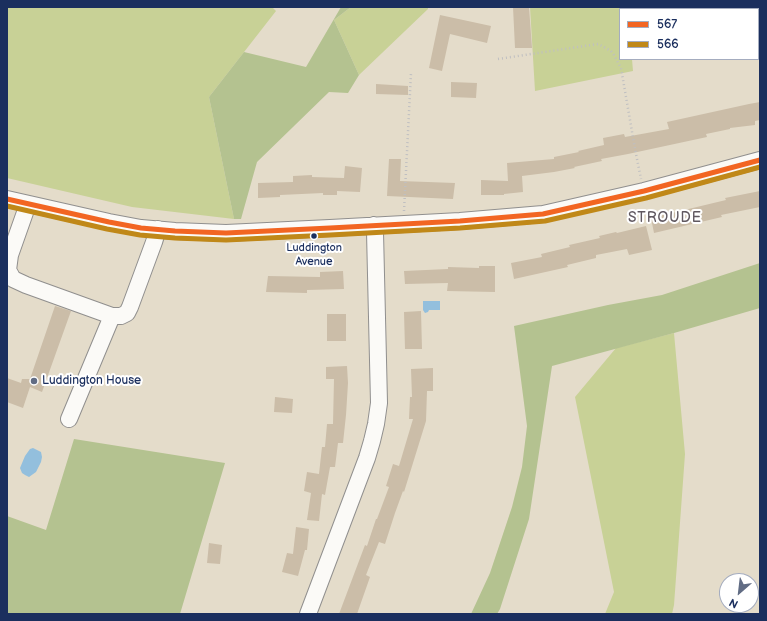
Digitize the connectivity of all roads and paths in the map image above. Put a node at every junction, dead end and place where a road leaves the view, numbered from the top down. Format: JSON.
{"nodes":[{"id":1,"x":498,"y":59,"type":"dead end"},
{"id":2,"x":411,"y":73,"type":"dead end"},
{"id":3,"x":760,"y":160,"type":"edge"},
{"id":4,"x":644,"y":191,"type":"junction"},
{"id":5,"x":7,"y":199,"type":"edge"},
{"id":6,"x":28,"y":204,"type":"junction"},
{"id":7,"x":403,"y":224,"type":"junction"},
{"id":8,"x":374,"y":225,"type":"junction"},
{"id":9,"x":158,"y":229,"type":"junction"},
{"id":10,"x":112,"y":316,"type":"junction"},
{"id":11,"x":69,"y":419,"type":"dead end"},
{"id":12,"x":308,"y":614,"type":"edge"}],
"edges":[{"from":1,"to":4,"type":"path"},
{"from":2,"to":7,"type":"path"},
{"from":3,"to":4,"type":"street"},
{"from":4,"to":7,"type":"street"},
{"from":5,"to":6,"type":"street"},
{"from":6,"to":9,"type":"street"},
{"from":6,"to":10,"type":"street"},
{"from":7,"to":8,"type":"street"},
{"from":8,"to":9,"type":"street"},
{"from":8,"to":12,"type":"street"},
{"from":9,"to":10,"type":"street"},
{"from":10,"to":11,"type":"street"}]}
